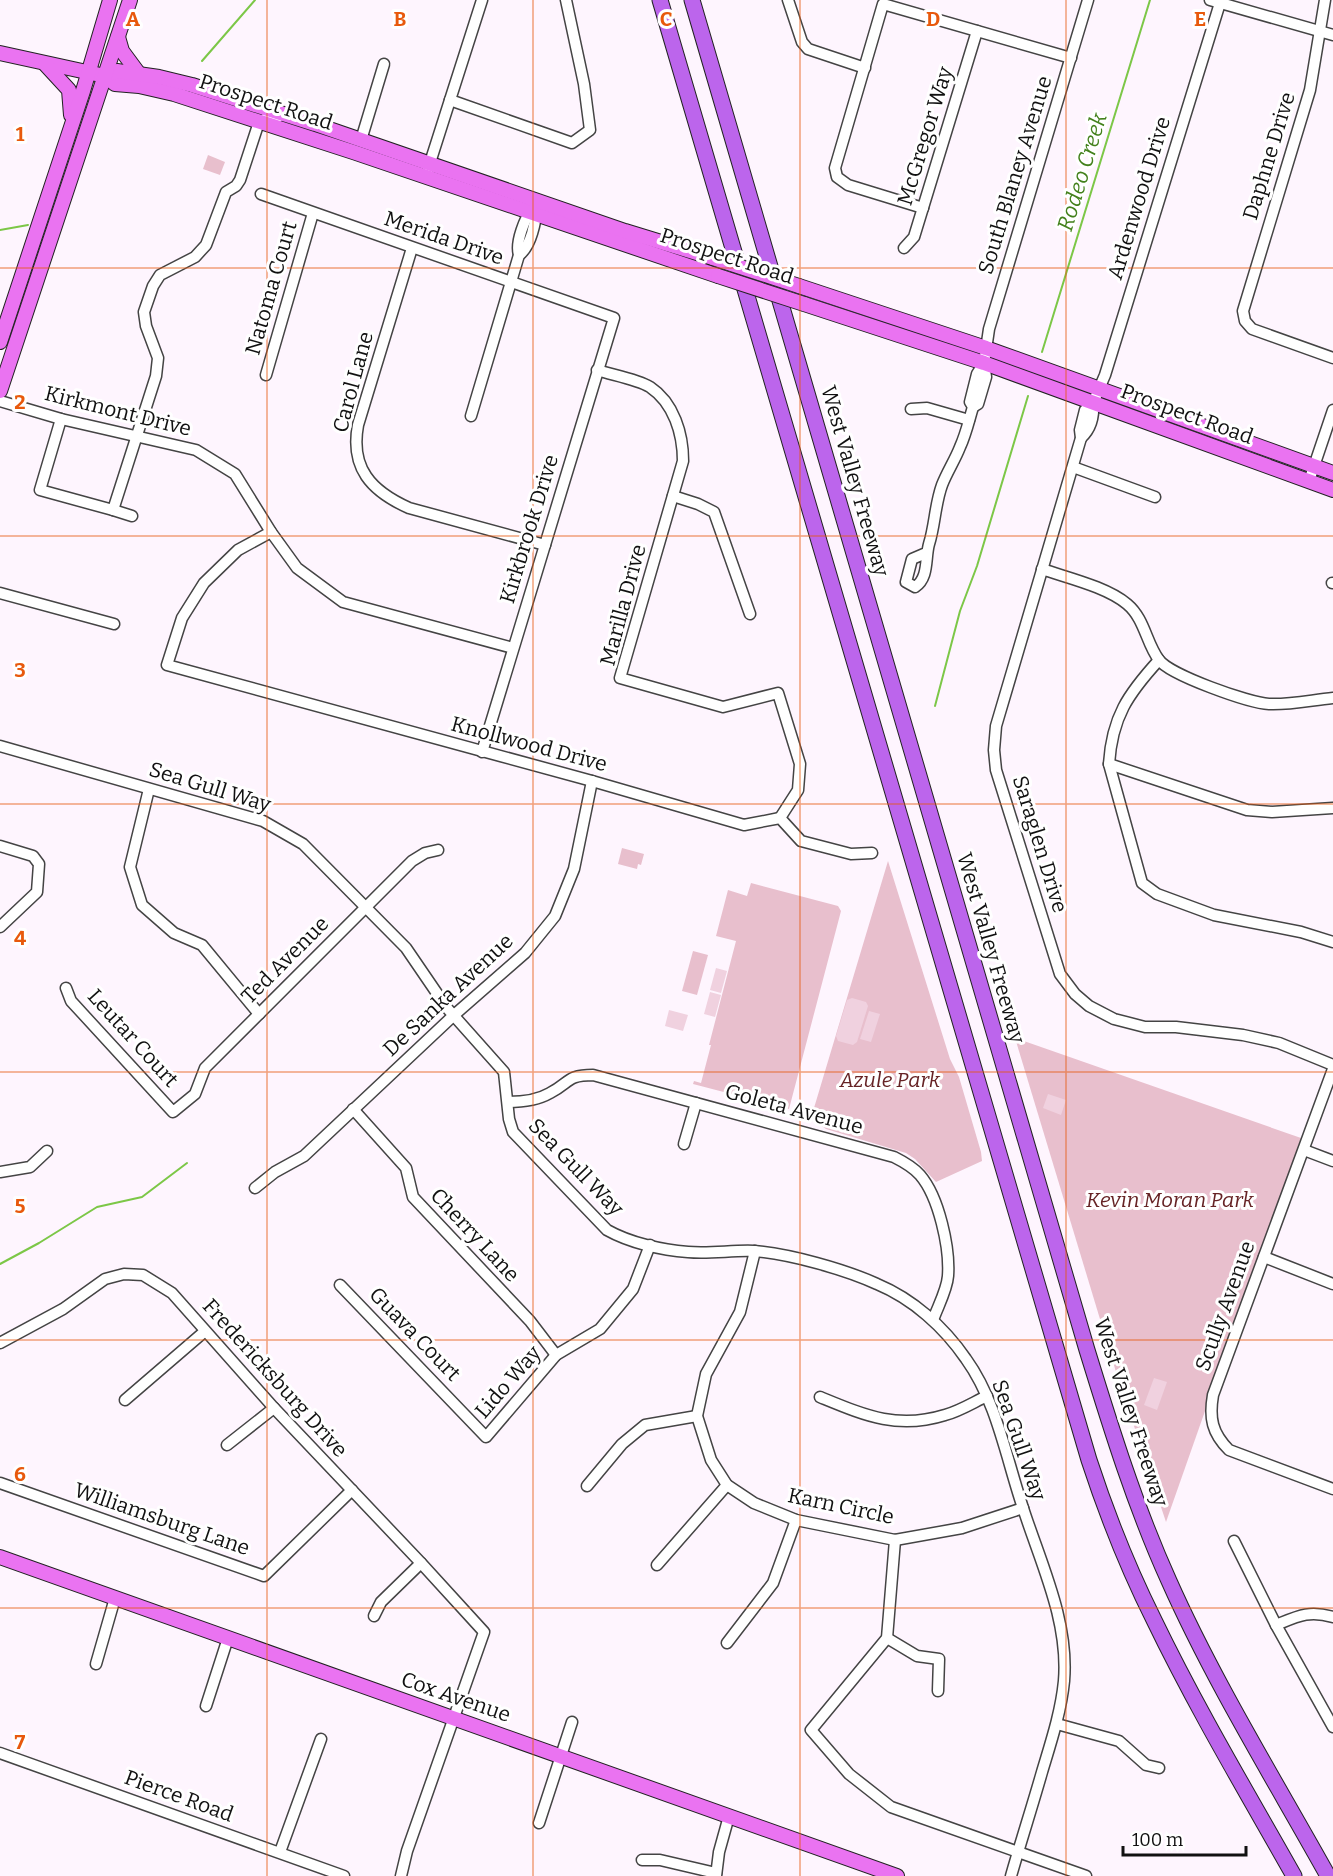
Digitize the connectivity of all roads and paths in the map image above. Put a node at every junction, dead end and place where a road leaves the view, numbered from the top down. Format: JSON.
{"nodes":[{"id":1,"x":111,"y":0,"type":"edge"},
{"id":2,"x":130,"y":0,"type":"edge"},
{"id":3,"x":482,"y":0,"type":"edge"},
{"id":4,"x":566,"y":0,"type":"edge"},
{"id":5,"x":660,"y":0,"type":"edge"},
{"id":6,"x":692,"y":0,"type":"edge"},
{"id":7,"x":788,"y":0,"type":"edge"},
{"id":8,"x":1088,"y":0,"type":"edge"},
{"id":9,"x":1325,"y":0,"type":"edge"},
{"id":10,"x":1215,"y":1,"type":"edge"},
{"id":11,"x":977,"y":31,"type":"junction"},
{"id":12,"x":1320,"y":31,"type":"junction"},
{"id":13,"x":1333,"y":35,"type":"edge"},
{"id":14,"x":118,"y":37,"type":"junction"},
{"id":15,"x":0,"y":53,"type":"edge"},
{"id":16,"x":1071,"y":58,"type":"junction"},
{"id":17,"x":45,"y":64,"type":"junction"},
{"id":18,"x":384,"y":64,"type":"dead end"},
{"id":19,"x":865,"y":68,"type":"junction"},
{"id":20,"x":89,"y":74,"type":"junction"},
{"id":21,"x":139,"y":74,"type":"junction"},
{"id":22,"x":105,"y":76,"type":"junction"},
{"id":23,"x":450,"y":100,"type":"junction"},
{"id":24,"x":282,"y":113,"type":"junction"},
{"id":25,"x":259,"y":122,"type":"junction"},
{"id":26,"x":71,"y":123,"type":"junction"},
{"id":27,"x":361,"y":140,"type":"junction"},
{"id":28,"x":428,"y":171,"type":"junction"},
{"id":29,"x":261,"y":194,"type":"dead end"},
{"id":30,"x":923,"y":208,"type":"junction"},
{"id":31,"x":534,"y":210,"type":"junction"},
{"id":32,"x":313,"y":213,"type":"junction"},
{"id":33,"x":412,"y":248,"type":"junction"},
{"id":34,"x":904,"y":248,"type":"dead end"},
{"id":35,"x":510,"y":282,"type":"junction"},
{"id":36,"x":614,"y":318,"type":"joint"},
{"id":37,"x":0,"y":342,"type":"edge"},
{"id":38,"x":986,"y":348,"type":"junction"},
{"id":39,"x":1333,"y":358,"type":"edge"},
{"id":40,"x":984,"y":363,"type":"junction"},
{"id":41,"x":597,"y":370,"type":"junction"},
{"id":42,"x":266,"y":375,"type":"dead end"},
{"id":43,"x":1099,"y":388,"type":"junction"},
{"id":44,"x":0,"y":391,"type":"edge"},
{"id":45,"x":0,"y":401,"type":"edge"},
{"id":46,"x":1093,"y":403,"type":"junction"},
{"id":47,"x":911,"y":409,"type":"dead end"},
{"id":48,"x":1333,"y":410,"type":"edge"},
{"id":49,"x":471,"y":416,"type":"dead end"},
{"id":50,"x":61,"y":419,"type":"junction"},
{"id":51,"x":969,"y":420,"type":"junction"},
{"id":52,"x":136,"y":435,"type":"junction"},
{"id":53,"x":1313,"y":466,"type":"junction"},
{"id":54,"x":1073,"y":467,"type":"junction"},
{"id":55,"x":1333,"y":473,"type":"edge"},
{"id":56,"x":1309,"y":481,"type":"junction"},
{"id":57,"x":1333,"y":490,"type":"edge"},
{"id":58,"x":673,"y":496,"type":"junction"},
{"id":59,"x":1155,"y":497,"type":"dead end"},
{"id":60,"x":113,"y":510,"type":"junction"},
{"id":61,"x":132,"y":516,"type":"dead end"},
{"id":62,"x":270,"y":532,"type":"junction"},
{"id":63,"x":545,"y":545,"type":"junction"},
{"id":64,"x":926,"y":553,"type":"dead end"},
{"id":65,"x":1042,"y":569,"type":"junction"},
{"id":66,"x":0,"y":593,"type":"edge"},
{"id":67,"x":750,"y":614,"type":"dead end"},
{"id":68,"x":114,"y":624,"type":"dead end"},
{"id":69,"x":513,"y":648,"type":"junction"},
{"id":70,"x":1159,"y":660,"type":"junction"},
{"id":71,"x":1333,"y":698,"type":"edge"},
{"id":72,"x":0,"y":746,"type":"edge"},
{"id":73,"x":482,"y":752,"type":"junction"},
{"id":74,"x":1109,"y":764,"type":"junction"},
{"id":75,"x":592,"y":781,"type":"junction"},
{"id":76,"x":149,"y":789,"type":"junction"},
{"id":77,"x":1333,"y":808,"type":"edge"},
{"id":78,"x":780,"y":818,"type":"junction"},
{"id":79,"x":0,"y":846,"type":"edge"},
{"id":80,"x":438,"y":850,"type":"dead end"},
{"id":81,"x":872,"y":853,"type":"dead end"},
{"id":82,"x":365,"y":907,"type":"junction"},
{"id":83,"x":0,"y":927,"type":"edge"},
{"id":84,"x":1333,"y":942,"type":"edge"},
{"id":85,"x":66,"y":988,"type":"dead end"},
{"id":86,"x":259,"y":1014,"type":"junction"},
{"id":87,"x":453,"y":1016,"type":"junction"},
{"id":88,"x":1333,"y":1067,"type":"edge"},
{"id":89,"x":508,"y":1102,"type":"junction"},
{"id":90,"x":696,"y":1103,"type":"junction"},
{"id":91,"x":353,"y":1109,"type":"junction"},
{"id":92,"x":173,"y":1112,"type":"joint"},
{"id":93,"x":684,"y":1144,"type":"dead end"},
{"id":94,"x":47,"y":1150,"type":"dead end"},
{"id":95,"x":1304,"y":1150,"type":"junction"},
{"id":96,"x":1333,"y":1161,"type":"edge"},
{"id":97,"x":0,"y":1172,"type":"edge"},
{"id":98,"x":255,"y":1188,"type":"dead end"},
{"id":99,"x":650,"y":1245,"type":"junction"},
{"id":100,"x":755,"y":1251,"type":"junction"},
{"id":101,"x":1264,"y":1257,"type":"junction"},
{"id":102,"x":1333,"y":1284,"type":"edge"},
{"id":103,"x":340,"y":1285,"type":"dead end"},
{"id":104,"x":933,"y":1320,"type":"junction"},
{"id":105,"x":204,"y":1332,"type":"junction"},
{"id":106,"x":0,"y":1343,"type":"edge"},
{"id":107,"x":555,"y":1355,"type":"junction"},
{"id":108,"x":987,"y":1396,"type":"junction"},
{"id":109,"x":820,"y":1397,"type":"dead end"},
{"id":110,"x":125,"y":1400,"type":"dead end"},
{"id":111,"x":274,"y":1408,"type":"junction"},
{"id":112,"x":697,"y":1416,"type":"junction"},
{"id":113,"x":486,"y":1437,"type":"joint"},
{"id":114,"x":227,"y":1445,"type":"dead end"},
{"id":115,"x":0,"y":1483,"type":"edge"},
{"id":116,"x":727,"y":1485,"type":"junction"},
{"id":117,"x":587,"y":1486,"type":"dead end"},
{"id":118,"x":1333,"y":1489,"type":"edge"},
{"id":119,"x":352,"y":1490,"type":"junction"},
{"id":120,"x":1023,"y":1508,"type":"junction"},
{"id":121,"x":796,"y":1520,"type":"junction"},
{"id":122,"x":895,"y":1539,"type":"junction"},
{"id":123,"x":1234,"y":1540,"type":"dead end"},
{"id":124,"x":0,"y":1557,"type":"edge"},
{"id":125,"x":421,"y":1563,"type":"junction"},
{"id":126,"x":657,"y":1565,"type":"dead end"},
{"id":127,"x":116,"y":1598,"type":"junction"},
{"id":128,"x":374,"y":1616,"type":"dead end"},
{"id":129,"x":1333,"y":1617,"type":"edge"},
{"id":130,"x":1276,"y":1625,"type":"junction"},
{"id":131,"x":228,"y":1638,"type":"junction"},
{"id":132,"x":886,"y":1638,"type":"junction"},
{"id":133,"x":727,"y":1643,"type":"dead end"},
{"id":134,"x":96,"y":1664,"type":"dead end"},
{"id":135,"x":938,"y":1691,"type":"dead end"},
{"id":136,"x":206,"y":1706,"type":"dead end"},
{"id":137,"x":453,"y":1718,"type":"junction"},
{"id":138,"x":572,"y":1722,"type":"dead end"},
{"id":139,"x":1057,"y":1724,"type":"junction"},
{"id":140,"x":1333,"y":1726,"type":"edge"},
{"id":141,"x":321,"y":1739,"type":"dead end"},
{"id":142,"x":0,"y":1753,"type":"edge"},
{"id":143,"x":561,"y":1756,"type":"junction"},
{"id":144,"x":1159,"y":1768,"type":"dead end"},
{"id":145,"x":729,"y":1816,"type":"junction"},
{"id":146,"x":539,"y":1823,"type":"dead end"},
{"id":147,"x":280,"y":1852,"type":"junction"},
{"id":148,"x":1018,"y":1852,"type":"junction"},
{"id":149,"x":642,"y":1860,"type":"dead end"},
{"id":150,"x":716,"y":1874,"type":"edge"},
{"id":151,"x":344,"y":1876,"type":"edge"},
{"id":152,"x":401,"y":1876,"type":"edge"},
{"id":153,"x":897,"y":1876,"type":"edge"},
{"id":154,"x":1011,"y":1876,"type":"edge"},
{"id":155,"x":1086,"y":1876,"type":"edge"},
{"id":156,"x":1294,"y":1876,"type":"edge"},
{"id":157,"x":1328,"y":1876,"type":"edge"}],
"edges":[{"from":1,"to":20,"type":"main road"},
{"from":2,"to":14,"type":"main road"},
{"from":3,"to":23,"type":"street"},
{"from":4,"to":23,"type":"street"},
{"from":5,"to":156,"type":"highway"},
{"from":6,"to":157,"type":"highway","name":"West Valley Freeway"},
{"from":7,"to":19,"type":"street"},
{"from":8,"to":16,"type":"street","name":"South Blaney Avenue"},
{"from":9,"to":12,"type":"street","name":"Daphne Drive"},
{"from":10,"to":12,"type":"street"},
{"from":10,"to":43,"type":"street","name":"Ardenwood Drive"},
{"from":11,"to":16,"type":"street"},
{"from":11,"to":19,"type":"street"},
{"from":11,"to":30,"type":"street","name":"McGregor Way"},
{"from":12,"to":13,"type":"street"},
{"from":12,"to":39,"type":"street","name":"Daphne Drive"},
{"from":14,"to":21,"type":"main road"},
{"from":14,"to":22,"type":"main road"},
{"from":15,"to":17,"type":"main road","name":"Prospect Road"},
{"from":16,"to":38,"type":"street","name":"South Blaney Avenue"},
{"from":17,"to":20,"type":"main road","name":"Prospect Road"},
{"from":17,"to":26,"type":"main road"},
{"from":18,"to":27,"type":"street"},
{"from":19,"to":30,"type":"street"},
{"from":20,"to":22,"type":"main road","name":"Prospect Road"},
{"from":20,"to":26,"type":"main road"},
{"from":21,"to":22,"type":"main road","name":"Prospect Road"},
{"from":21,"to":24,"type":"main road","name":"Prospect Road"},
{"from":22,"to":25,"type":"main road","name":"Prospect Road"},
{"from":22,"to":44,"type":"main road"},
{"from":23,"to":28,"type":"street"},
{"from":24,"to":25,"type":"street"},
{"from":24,"to":27,"type":"main road","name":"Prospect Road"},
{"from":25,"to":28,"type":"main road","name":"Prospect Road"},
{"from":25,"to":52,"type":"street"},
{"from":26,"to":37,"type":"main road"},
{"from":27,"to":28,"type":"main road","name":"Prospect Road"},
{"from":28,"to":31,"type":"main road","name":"Prospect Road"},
{"from":29,"to":32,"type":"street","name":"Merida Drive"},
{"from":30,"to":34,"type":"street","name":"McGregor Way"},
{"from":31,"to":35,"type":"street"},
{"from":31,"to":38,"type":"main road","name":"Prospect Road","bridge":true},
{"from":31,"to":40,"type":"main road","name":"Prospect Road","bridge":true},
{"from":32,"to":33,"type":"street","name":"Merida Drive"},
{"from":32,"to":42,"type":"street","name":"Natoma Court"},
{"from":33,"to":35,"type":"street","name":"Merida Drive"},
{"from":33,"to":63,"type":"street","name":"Carol Lane"},
{"from":35,"to":36,"type":"street","name":"Merida Drive"},
{"from":35,"to":49,"type":"street"},
{"from":36,"to":41,"type":"street","name":"Kirkbrook Drive"},
{"from":38,"to":40,"type":"street","name":"South Blaney Avenue"},
{"from":38,"to":43,"type":"main road","name":"Prospect Road"},
{"from":40,"to":46,"type":"main road","name":"Prospect Road"},
{"from":40,"to":51,"type":"street","name":"South Blaney Avenue"},
{"from":41,"to":58,"type":"street","name":"Marilla Drive"},
{"from":41,"to":63,"type":"street","name":"Kirkbrook Drive"},
{"from":43,"to":46,"type":"street","name":"Ardenwood Drive"},
{"from":43,"to":53,"type":"main road","name":"Prospect Road"},
{"from":45,"to":50,"type":"street","name":"Kirkmont Drive"},
{"from":46,"to":54,"type":"street","name":"Saraglen Drive"},
{"from":46,"to":56,"type":"main road","name":"Prospect Road"},
{"from":47,"to":51,"type":"street"},
{"from":48,"to":53,"type":"street"},
{"from":50,"to":52,"type":"street","name":"Kirkmont Drive"},
{"from":50,"to":60,"type":"street"},
{"from":51,"to":64,"type":"street","name":"South Blaney Avenue"},
{"from":52,"to":60,"type":"street"},
{"from":52,"to":62,"type":"street","name":"Kirkmont Drive"},
{"from":53,"to":55,"type":"main road","name":"Prospect Road"},
{"from":53,"to":56,"type":"street"},
{"from":54,"to":59,"type":"street"},
{"from":54,"to":65,"type":"street","name":"Saraglen Drive"},
{"from":56,"to":57,"type":"main road","name":"Prospect Road"},
{"from":58,"to":67,"type":"street"},
{"from":58,"to":78,"type":"street","name":"Marilla Drive"},
{"from":60,"to":61,"type":"street"},
{"from":62,"to":69,"type":"street","name":"Kirkmont Drive"},
{"from":62,"to":73,"type":"street","name":"Knollwood Drive"},
{"from":63,"to":69,"type":"street","name":"Kirkbrook Drive"},
{"from":65,"to":70,"type":"street"},
{"from":65,"to":88,"type":"street","name":"Saraglen Drive"},
{"from":66,"to":68,"type":"street"},
{"from":69,"to":73,"type":"street","name":"Kirkbrook Drive"},
{"from":70,"to":71,"type":"street"},
{"from":70,"to":74,"type":"street"},
{"from":72,"to":76,"type":"street","name":"Sea Gull Way"},
{"from":73,"to":75,"type":"street","name":"Knollwood Drive"},
{"from":74,"to":77,"type":"street"},
{"from":74,"to":84,"type":"street"},
{"from":75,"to":78,"type":"street","name":"Knollwood Drive"},
{"from":75,"to":87,"type":"street","name":"De Sanka Avenue"},
{"from":76,"to":82,"type":"street","name":"Sea Gull Way"},
{"from":76,"to":86,"type":"street"},
{"from":78,"to":81,"type":"street"},
{"from":79,"to":83,"type":"street"},
{"from":80,"to":82,"type":"street","name":"Ted Avenue"},
{"from":82,"to":86,"type":"street","name":"Ted Avenue"},
{"from":82,"to":87,"type":"street","name":"Sea Gull Way"},
{"from":85,"to":92,"type":"street","name":"Leutar Court"},
{"from":86,"to":92,"type":"street","name":"Ted Avenue"},
{"from":87,"to":89,"type":"street","name":"Sea Gull Way"},
{"from":87,"to":91,"type":"street","name":"De Sanka Avenue"},
{"from":88,"to":95,"type":"street","name":"Scully Avenue"},
{"from":89,"to":90,"type":"street","name":"Goleta Avenue"},
{"from":89,"to":99,"type":"street","name":"Sea Gull Way"},
{"from":90,"to":93,"type":"street"},
{"from":90,"to":104,"type":"street","name":"Goleta Avenue"},
{"from":91,"to":98,"type":"street","name":"De Sanka Avenue"},
{"from":91,"to":107,"type":"street","name":"Cherry Lane"},
{"from":94,"to":97,"type":"street"},
{"from":95,"to":96,"type":"street"},
{"from":95,"to":101,"type":"street","name":"Scully Avenue"},
{"from":99,"to":100,"type":"street","name":"Sea Gull Way"},
{"from":99,"to":107,"type":"street","name":"Lido Way"},
{"from":100,"to":104,"type":"street","name":"Sea Gull Way"},
{"from":100,"to":112,"type":"street","name":"Karn Circle"},
{"from":101,"to":102,"type":"street"},
{"from":101,"to":118,"type":"street","name":"Scully Avenue"},
{"from":103,"to":113,"type":"street","name":"Guava Court"},
{"from":104,"to":108,"type":"street","name":"Sea Gull Way"},
{"from":105,"to":106,"type":"street","name":"Fredericksburg Drive"},
{"from":105,"to":110,"type":"street"},
{"from":105,"to":111,"type":"street","name":"Fredericksburg Drive"},
{"from":107,"to":113,"type":"street","name":"Lido Way"},
{"from":108,"to":109,"type":"street"},
{"from":108,"to":120,"type":"street","name":"Sea Gull Way"},
{"from":111,"to":114,"type":"street"},
{"from":111,"to":119,"type":"street","name":"Fredericksburg Drive"},
{"from":112,"to":116,"type":"street","name":"Karn Circle"},
{"from":112,"to":117,"type":"street"},
{"from":115,"to":119,"type":"street","name":"Williamsburg Lane"},
{"from":116,"to":121,"type":"street","name":"Karn Circle"},
{"from":116,"to":126,"type":"street"},
{"from":119,"to":125,"type":"street","name":"Fredericksburg Drive"},
{"from":120,"to":122,"type":"street","name":"Karn Circle"},
{"from":120,"to":139,"type":"street","name":"Sea Gull Way"},
{"from":121,"to":122,"type":"street","name":"Karn Circle"},
{"from":121,"to":133,"type":"street"},
{"from":122,"to":132,"type":"street"},
{"from":123,"to":130,"type":"street"},
{"from":124,"to":127,"type":"main road","name":"Cox Avenue"},
{"from":125,"to":128,"type":"street"},
{"from":125,"to":137,"type":"street","name":"Fredericksburg Drive"},
{"from":127,"to":131,"type":"main road","name":"Cox Avenue"},
{"from":127,"to":134,"type":"street"},
{"from":129,"to":130,"type":"street"},
{"from":130,"to":140,"type":"street"},
{"from":131,"to":136,"type":"street"},
{"from":131,"to":137,"type":"main road","name":"Cox Avenue"},
{"from":132,"to":135,"type":"street"},
{"from":132,"to":148,"type":"street"},
{"from":137,"to":143,"type":"main road","name":"Cox Avenue"},
{"from":137,"to":152,"type":"street"},
{"from":138,"to":143,"type":"street"},
{"from":139,"to":144,"type":"street"},
{"from":139,"to":148,"type":"street","name":"Sea Gull Way"},
{"from":141,"to":147,"type":"street"},
{"from":142,"to":147,"type":"street","name":"Pierce Road"},
{"from":143,"to":145,"type":"main road","name":"Cox Avenue"},
{"from":143,"to":146,"type":"street"},
{"from":145,"to":150,"type":"street"},
{"from":145,"to":153,"type":"main road","name":"Cox Avenue"},
{"from":147,"to":151,"type":"street","name":"Pierce Road"},
{"from":148,"to":154,"type":"street","name":"Sea Gull Way"},
{"from":148,"to":155,"type":"street"},
{"from":149,"to":150,"type":"street"}]}
